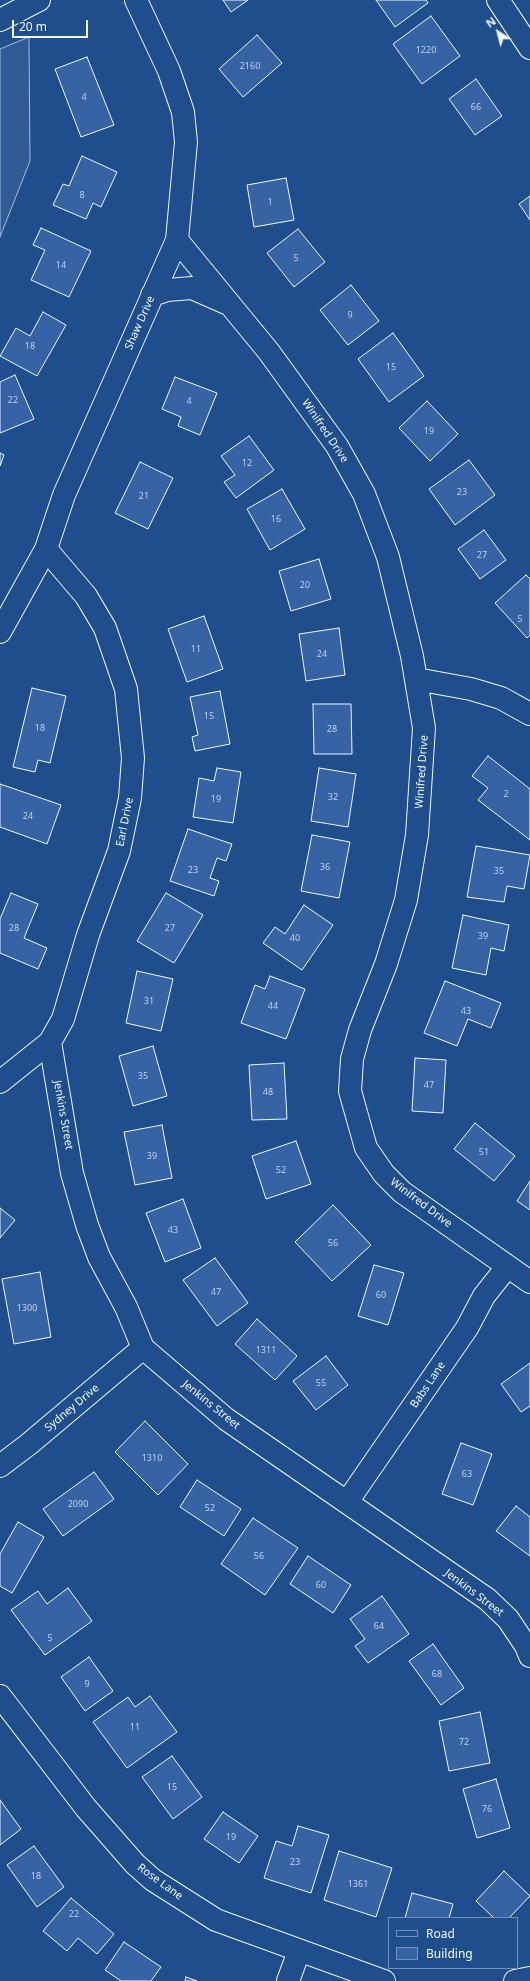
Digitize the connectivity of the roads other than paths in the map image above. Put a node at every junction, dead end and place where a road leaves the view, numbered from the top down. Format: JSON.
{"nodes":[{"id":1,"x":39,"y":0,"type":"edge"},
{"id":2,"x":136,"y":0,"type":"edge"},
{"id":3,"x":498,"y":0,"type":"edge"},
{"id":4,"x":0,"y":20,"type":"edge"},
{"id":5,"x":530,"y":48,"type":"edge"},
{"id":6,"x":177,"y":240,"type":"junction"},
{"id":7,"x":152,"y":295,"type":"junction"},
{"id":8,"x":230,"y":305,"type":"junction"},
{"id":9,"x":46,"y":549,"type":"junction"},
{"id":10,"x":0,"y":632,"type":"edge"},
{"id":11,"x":416,"y":679,"type":"junction"},
{"id":12,"x":530,"y":714,"type":"edge"},
{"id":13,"x":50,"y":1042,"type":"junction"},
{"id":14,"x":0,"y":1082,"type":"edge"},
{"id":15,"x":507,"y":1267,"type":"junction"},
{"id":16,"x":530,"y":1282,"type":"edge"},
{"id":17,"x":143,"y":1348,"type":"junction"},
{"id":18,"x":0,"y":1466,"type":"edge"},
{"id":19,"x":347,"y":1502,"type":"junction"},
{"id":20,"x":530,"y":1656,"type":"edge"},
{"id":21,"x":0,"y":1696,"type":"edge"},
{"id":22,"x":299,"y":1951,"type":"junction"},
{"id":23,"x":530,"y":1978,"type":"edge"},
{"id":24,"x":288,"y":1981,"type":"edge"},
{"id":25,"x":384,"y":1981,"type":"edge"},
{"id":26,"x":515,"y":1981,"type":"edge"}],
"edges":[{"from":1,"to":4,"type":"street"},
{"from":2,"to":6,"type":"street","name":"Shaw Drive"},
{"from":3,"to":5,"type":"street"},
{"from":6,"to":7,"type":"street","name":"Shaw Drive"},
{"from":6,"to":8,"type":"street","name":"Winifred Drive"},
{"from":7,"to":8,"type":"street"},
{"from":7,"to":9,"type":"street","name":"Shaw Drive"},
{"from":8,"to":11,"type":"street","name":"Winifred Drive"},
{"from":9,"to":10,"type":"street","name":"Shaw Drive"},
{"from":9,"to":13,"type":"street","name":"Earl Drive"},
{"from":11,"to":12,"type":"street"},
{"from":11,"to":15,"type":"street","name":"Winifred Drive"},
{"from":13,"to":14,"type":"street","name":"Earl Drive"},
{"from":13,"to":17,"type":"street","name":"Jenkins Street"},
{"from":15,"to":16,"type":"street","name":"Winifred Drive"},
{"from":15,"to":19,"type":"street","name":"Babs Lane"},
{"from":17,"to":18,"type":"street","name":"Sydney Drive"},
{"from":17,"to":19,"type":"street","name":"Jenkins Street"},
{"from":19,"to":20,"type":"street","name":"Jenkins Street"},
{"from":21,"to":22,"type":"street","name":"Rose Lane"},
{"from":22,"to":24,"type":"street"},
{"from":22,"to":25,"type":"street","name":"Rose Lane"},
{"from":23,"to":26,"type":"street"}]}
